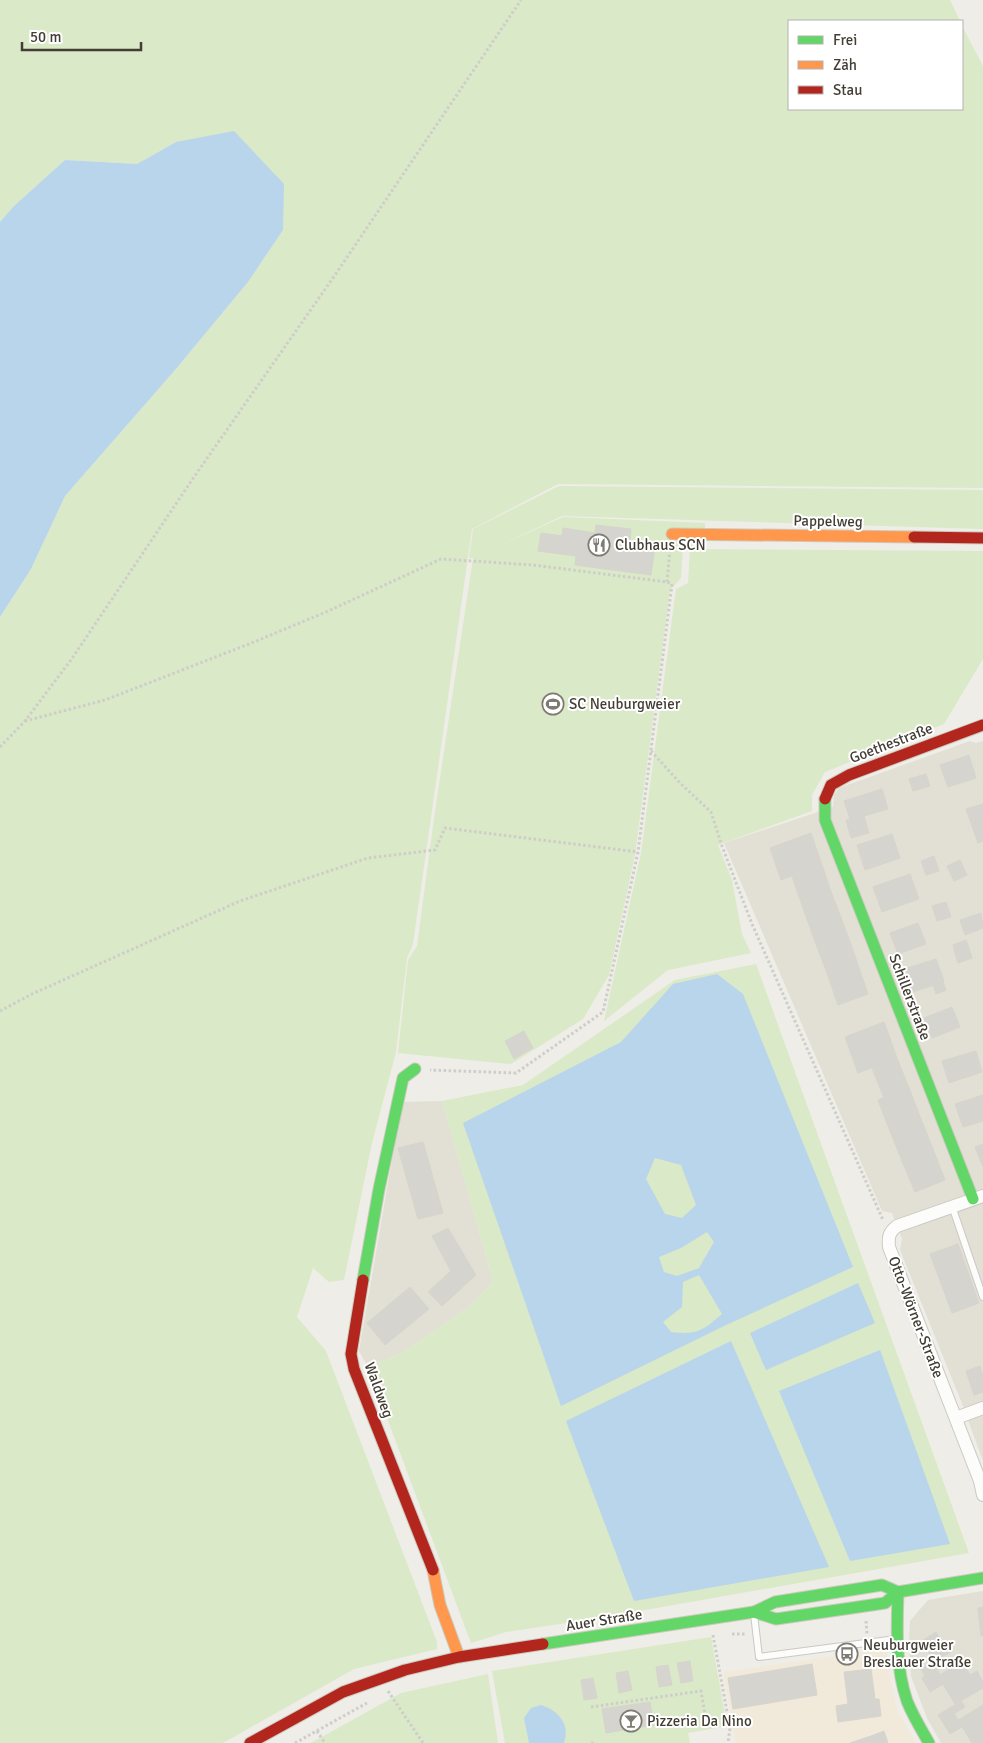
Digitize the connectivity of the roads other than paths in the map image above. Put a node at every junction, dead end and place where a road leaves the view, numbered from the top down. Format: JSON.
{"nodes":[{"id":1,"x":672,"y":534,"type":"road end"},
{"id":2,"x":983,"y":538,"type":"edge"},
{"id":3,"x":983,"y":726,"type":"edge"},
{"id":4,"x":823,"y":804,"type":"joint"},
{"id":5,"x":415,"y":1069,"type":"road end"},
{"id":6,"x":978,"y":1198,"type":"edge"},
{"id":7,"x":952,"y":1206,"type":"junction"},
{"id":8,"x":983,"y":1297,"type":"edge"},
{"id":9,"x":983,"y":1408,"type":"edge"},
{"id":10,"x":956,"y":1418,"type":"junction"},
{"id":11,"x":983,"y":1495,"type":"edge"},
{"id":12,"x":983,"y":1578,"type":"edge"},
{"id":13,"x":898,"y":1592,"type":"junction"},
{"id":14,"x":754,"y":1612,"type":"junction"},
{"id":15,"x":898,"y":1639,"type":"junction"},
{"id":16,"x":459,"y":1657,"type":"junction"},
{"id":17,"x":250,"y":1743,"type":"edge"},
{"id":18,"x":929,"y":1743,"type":"edge"}],
"edges":[{"from":1,"to":2,"type":"street","name":"Pappelweg"},
{"from":3,"to":4,"type":"street","name":"Goethestraße"},
{"from":4,"to":6,"type":"street","name":"Schillerstraße"},
{"from":5,"to":16,"type":"street","name":"Waldweg"},
{"from":6,"to":7,"type":"street"},
{"from":7,"to":8,"type":"lane"},
{"from":7,"to":10,"type":"street","name":"Otto-Wörner-Straße"},
{"from":9,"to":10,"type":"street"},
{"from":10,"to":11,"type":"street","name":"Otto-Wörner-Straße"},
{"from":12,"to":13,"type":"street","name":"Auer Straße"},
{"from":13,"to":14,"type":"street","name":"Auer Straße"},
{"from":13,"to":14,"type":"street","name":"Auer Straße"},
{"from":13,"to":15,"type":"street"},
{"from":14,"to":15,"type":"lane"},
{"from":14,"to":16,"type":"street","name":"Auer Straße"},
{"from":15,"to":18,"type":"street"},
{"from":16,"to":17,"type":"street","name":"Auer Straße"}]}
